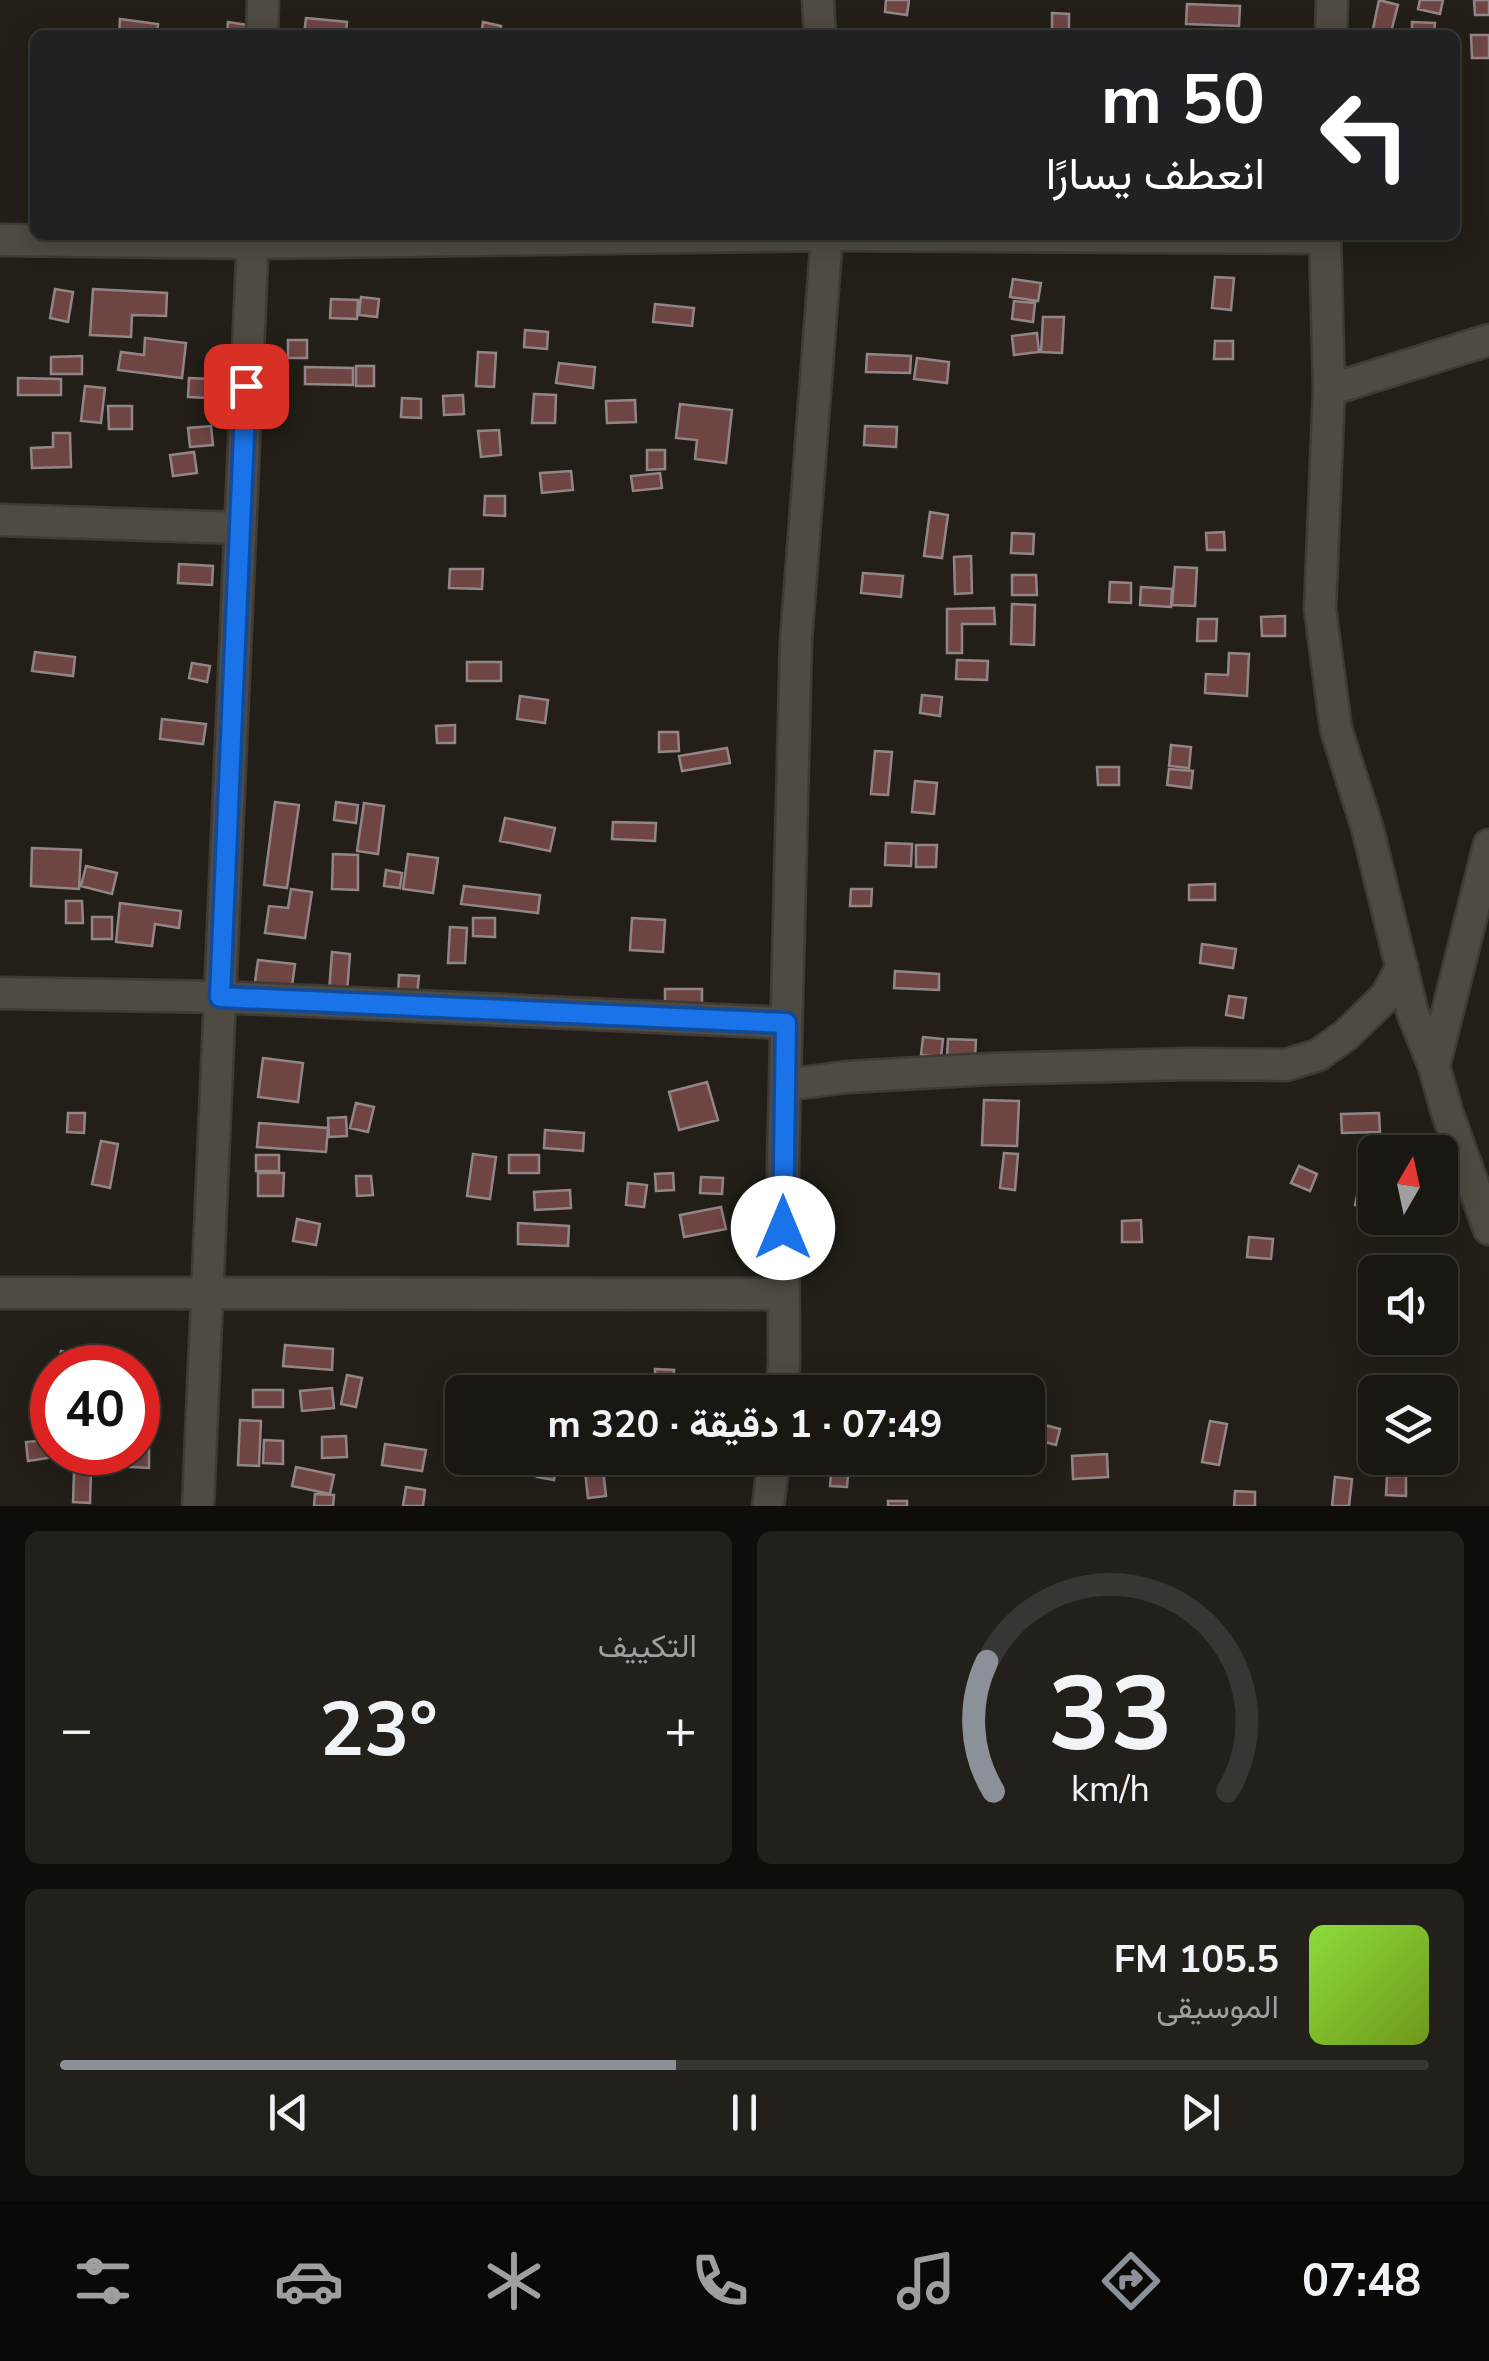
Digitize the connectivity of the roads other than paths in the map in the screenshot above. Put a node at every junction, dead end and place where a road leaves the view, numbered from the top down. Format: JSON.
{"nodes":[{"id":1,"x":263,"y":0,"type":"edge"},
{"id":2,"x":818,"y":0,"type":"edge"},
{"id":3,"x":1332,"y":0,"type":"edge"},
{"id":4,"x":262,"y":30,"type":"edge"},
{"id":5,"x":820,"y":30,"type":"edge"},
{"id":6,"x":1331,"y":30,"type":"edge"},
{"id":7,"x":0,"y":240,"type":"edge"},
{"id":8,"x":30,"y":240,"type":"edge"},
{"id":9,"x":253,"y":240,"type":"edge"},
{"id":10,"x":827,"y":240,"type":"edge"},
{"id":11,"x":1325,"y":240,"type":"edge"},
{"id":12,"x":1489,"y":340,"type":"edge"},
{"id":13,"x":1329,"y":390,"type":"junction"},
{"id":14,"x":0,"y":520,"type":"edge"},
{"id":15,"x":240,"y":528,"type":"junction"},
{"id":16,"x":1489,"y":845,"type":"edge"},
{"id":17,"x":1402,"y":967,"type":"junction"},
{"id":18,"x":0,"y":993,"type":"edge"},
{"id":19,"x":220,"y":997,"type":"junction"},
{"id":20,"x":786,"y":1023,"type":"junction"},
{"id":21,"x":1434,"y":1066,"type":"junction"},
{"id":22,"x":785,"y":1085,"type":"junction"},
{"id":23,"x":1489,"y":1229,"type":"edge"},
{"id":24,"x":0,"y":1293,"type":"edge"},
{"id":25,"x":206,"y":1294,"type":"junction"},
{"id":26,"x":784,"y":1294,"type":"junction"},
{"id":27,"x":783,"y":1375,"type":"edge"},
{"id":28,"x":772,"y":1475,"type":"edge"},
{"id":29,"x":198,"y":1506,"type":"edge"},
{"id":30,"x":768,"y":1506,"type":"edge"}],
"edges":[{"from":1,"to":4,"type":"street"},
{"from":2,"to":5,"type":"street"},
{"from":3,"to":6,"type":"street"},
{"from":7,"to":8,"type":"street"},
{"from":9,"to":15,"type":"street"},
{"from":10,"to":20,"type":"street"},
{"from":11,"to":13,"type":"street"},
{"from":12,"to":13,"type":"street"},
{"from":13,"to":17,"type":"street"},
{"from":14,"to":15,"type":"street"},
{"from":15,"to":19,"type":"street"},
{"from":16,"to":21,"type":"street"},
{"from":17,"to":21,"type":"street"},
{"from":17,"to":22,"type":"street"},
{"from":18,"to":19,"type":"street"},
{"from":19,"to":20,"type":"street"},
{"from":19,"to":25,"type":"street"},
{"from":20,"to":22,"type":"street"},
{"from":21,"to":23,"type":"street"},
{"from":22,"to":26,"type":"street"},
{"from":24,"to":25,"type":"street"},
{"from":25,"to":26,"type":"street"},
{"from":25,"to":29,"type":"street"},
{"from":26,"to":27,"type":"street"},
{"from":28,"to":30,"type":"street"}]}
